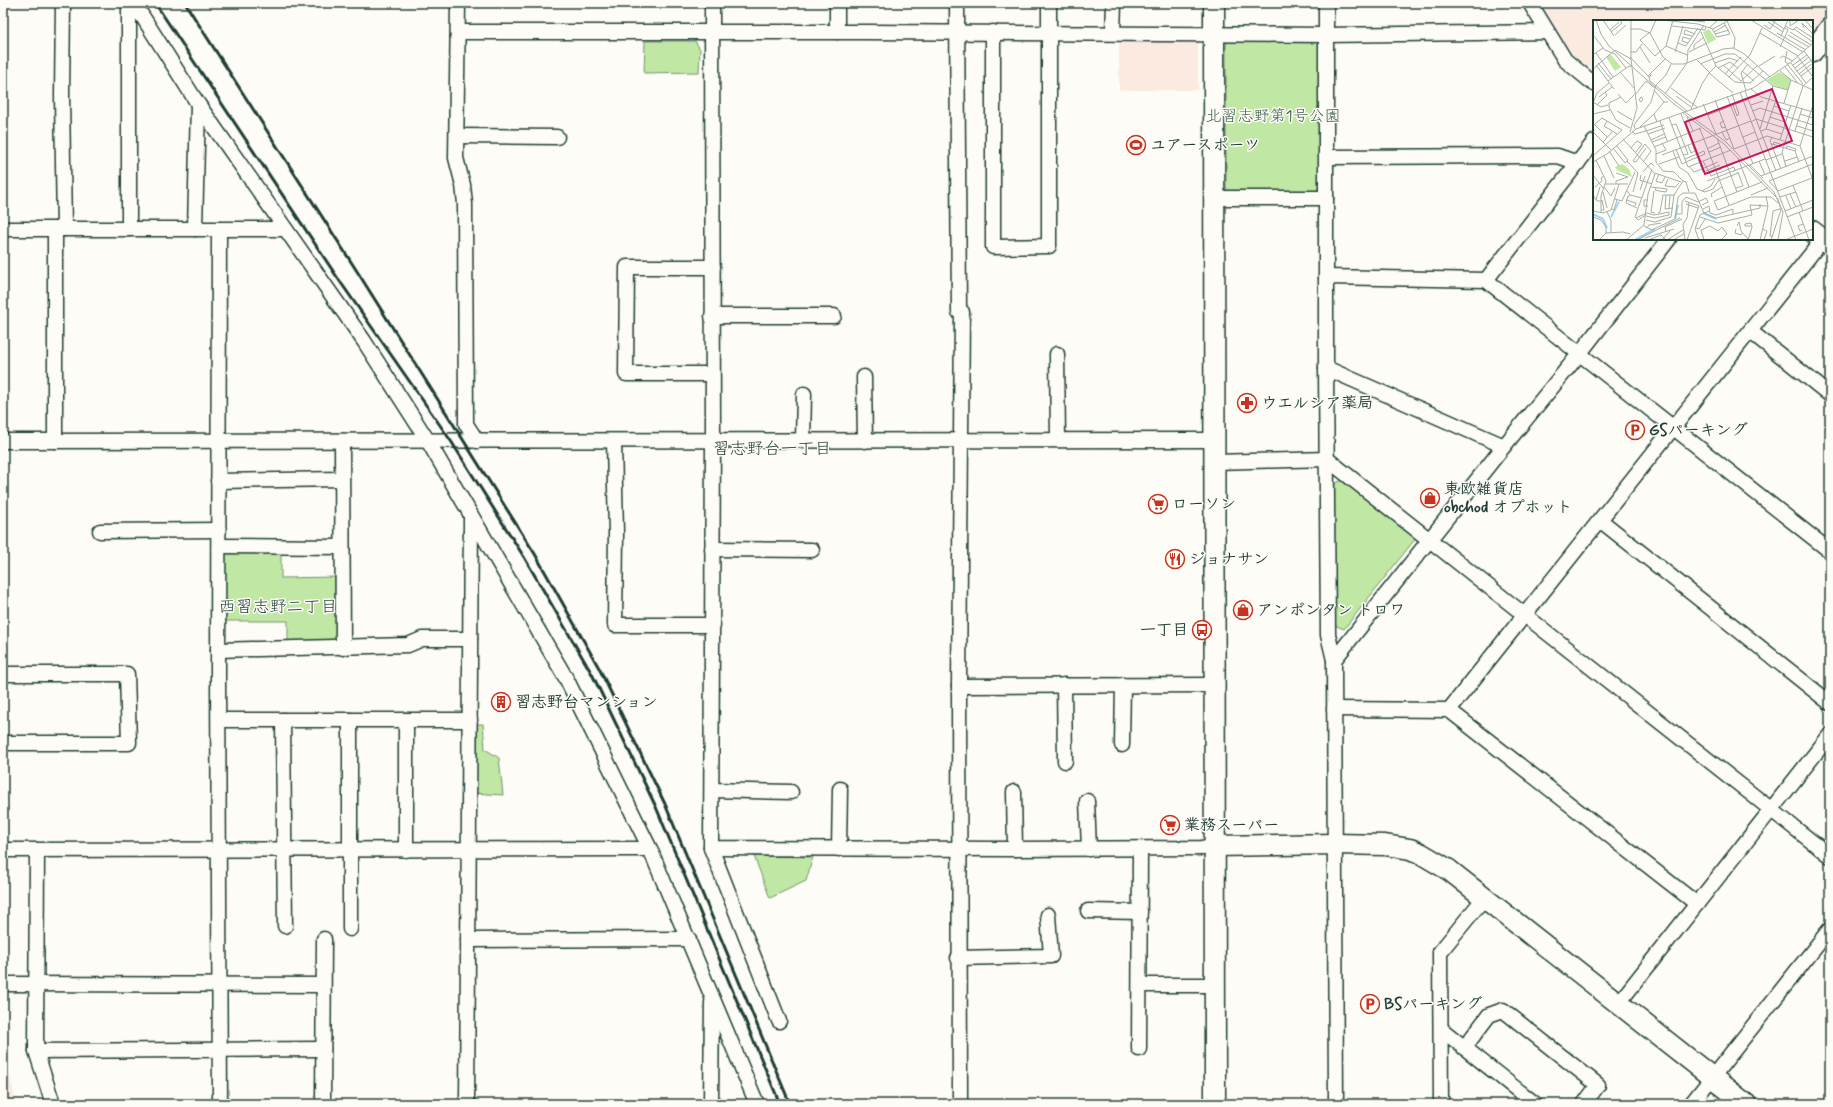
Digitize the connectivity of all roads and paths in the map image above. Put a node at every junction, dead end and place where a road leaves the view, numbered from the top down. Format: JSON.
{"nodes":[{"id":1,"x":63,"y":3,"type":"edge"},
{"id":2,"x":129,"y":3,"type":"edge"},
{"id":3,"x":134,"y":3,"type":"edge"},
{"id":4,"x":458,"y":3,"type":"edge"},
{"id":5,"x":712,"y":3,"type":"edge"},
{"id":6,"x":837,"y":3,"type":"edge"},
{"id":7,"x":957,"y":3,"type":"edge"},
{"id":8,"x":1050,"y":3,"type":"edge"},
{"id":9,"x":1114,"y":3,"type":"edge"},
{"id":10,"x":1214,"y":3,"type":"edge"},
{"id":11,"x":1326,"y":3,"type":"edge"},
{"id":12,"x":1530,"y":3,"type":"edge"},
{"id":13,"x":1830,"y":28,"type":"edge"},
{"id":14,"x":459,"y":32,"type":"junction"},
{"id":15,"x":837,"y":32,"type":"junction"},
{"id":16,"x":957,"y":32,"type":"junction"},
{"id":17,"x":994,"y":32,"type":"junction"},
{"id":18,"x":1547,"y":32,"type":"junction"},
{"id":19,"x":712,"y":33,"type":"junction"},
{"id":20,"x":1049,"y":33,"type":"junction"},
{"id":21,"x":1113,"y":33,"type":"junction"},
{"id":22,"x":1214,"y":35,"type":"junction"},
{"id":23,"x":1326,"y":35,"type":"junction"},
{"id":24,"x":1813,"y":51,"type":"edge"},
{"id":25,"x":1593,"y":83,"type":"edge"},
{"id":26,"x":198,"y":104,"type":"junction"},
{"id":27,"x":457,"y":136,"type":"junction"},
{"id":28,"x":557,"y":137,"type":"dead end"},
{"id":29,"x":1593,"y":143,"type":"edge"},
{"id":30,"x":1327,"y":157,"type":"junction"},
{"id":31,"x":1578,"y":163,"type":"junction"},
{"id":32,"x":1214,"y":198,"type":"junction"},
{"id":33,"x":1326,"y":198,"type":"junction"},
{"id":34,"x":3,"y":229,"type":"edge"},
{"id":35,"x":59,"y":229,"type":"junction"},
{"id":36,"x":129,"y":229,"type":"junction"},
{"id":37,"x":195,"y":229,"type":"junction"},
{"id":38,"x":219,"y":229,"type":"junction"},
{"id":39,"x":284,"y":229,"type":"junction"},
{"id":40,"x":1822,"y":238,"type":"edge"},
{"id":41,"x":1668,"y":240,"type":"edge"},
{"id":42,"x":713,"y":266,"type":"junction"},
{"id":43,"x":1326,"y":277,"type":"junction"},
{"id":44,"x":1486,"y":280,"type":"junction"},
{"id":45,"x":712,"y":316,"type":"junction"},
{"id":46,"x":834,"y":316,"type":"dead end"},
{"id":47,"x":1750,"y":331,"type":"junction"},
{"id":48,"x":1057,"y":354,"type":"dead end"},
{"id":49,"x":1580,"y":354,"type":"junction"},
{"id":50,"x":1326,"y":368,"type":"junction"},
{"id":51,"x":712,"y":374,"type":"junction"},
{"id":52,"x":864,"y":377,"type":"dead end"},
{"id":53,"x":804,"y":394,"type":"dead end"},
{"id":54,"x":1830,"y":395,"type":"edge"},
{"id":55,"x":1673,"y":427,"type":"junction"},
{"id":56,"x":961,"y":440,"type":"junction"},
{"id":57,"x":1058,"y":440,"type":"junction"},
{"id":58,"x":1215,"y":440,"type":"junction"},
{"id":59,"x":55,"y":441,"type":"junction"},
{"id":60,"x":428,"y":441,"type":"junction"},
{"id":61,"x":477,"y":441,"type":"junction"},
{"id":62,"x":614,"y":441,"type":"junction"},
{"id":63,"x":713,"y":441,"type":"junction"},
{"id":64,"x":803,"y":441,"type":"junction"},
{"id":65,"x":865,"y":441,"type":"junction"},
{"id":66,"x":3,"y":442,"type":"edge"},
{"id":67,"x":218,"y":442,"type":"junction"},
{"id":68,"x":342,"y":442,"type":"junction"},
{"id":69,"x":1504,"y":446,"type":"junction"},
{"id":70,"x":1327,"y":459,"type":"junction"},
{"id":71,"x":1215,"y":462,"type":"junction"},
{"id":72,"x":342,"y":479,"type":"junction"},
{"id":73,"x":218,"y":481,"type":"junction"},
{"id":74,"x":471,"y":517,"type":"junction"},
{"id":75,"x":1600,"y":520,"type":"junction"},
{"id":76,"x":219,"y":530,"type":"junction"},
{"id":77,"x":100,"y":531,"type":"dead end"},
{"id":78,"x":1430,"y":540,"type":"junction"},
{"id":79,"x":218,"y":546,"type":"junction"},
{"id":80,"x":342,"y":547,"type":"junction"},
{"id":81,"x":712,"y":549,"type":"junction"},
{"id":82,"x":812,"y":550,"type":"dead end"},
{"id":83,"x":1830,"y":551,"type":"edge"},
{"id":84,"x":1525,"y":615,"type":"junction"},
{"id":85,"x":713,"y":625,"type":"junction"},
{"id":86,"x":470,"y":639,"type":"junction"},
{"id":87,"x":343,"y":648,"type":"junction"},
{"id":88,"x":218,"y":650,"type":"junction"},
{"id":89,"x":1334,"y":660,"type":"junction"},
{"id":90,"x":3,"y":674,"type":"edge"},
{"id":91,"x":1064,"y":685,"type":"junction"},
{"id":92,"x":1123,"y":685,"type":"junction"},
{"id":93,"x":1215,"y":685,"type":"junction"},
{"id":94,"x":959,"y":686,"type":"junction"},
{"id":95,"x":1830,"y":703,"type":"edge"},
{"id":96,"x":1334,"y":709,"type":"junction"},
{"id":97,"x":1449,"y":710,"type":"junction"},
{"id":98,"x":219,"y":720,"type":"junction"},
{"id":99,"x":283,"y":720,"type":"junction"},
{"id":100,"x":350,"y":720,"type":"junction"},
{"id":101,"x":406,"y":720,"type":"junction"},
{"id":102,"x":470,"y":720,"type":"junction"},
{"id":103,"x":1830,"y":735,"type":"edge"},
{"id":104,"x":3,"y":743,"type":"edge"},
{"id":105,"x":1122,"y":745,"type":"dead end"},
{"id":106,"x":1065,"y":761,"type":"dead end"},
{"id":107,"x":840,"y":789,"type":"dead end"},
{"id":108,"x":712,"y":790,"type":"junction"},
{"id":109,"x":791,"y":792,"type":"dead end"},
{"id":110,"x":1014,"y":792,"type":"dead end"},
{"id":111,"x":1087,"y":801,"type":"dead end"},
{"id":112,"x":1771,"y":810,"type":"junction"},
{"id":113,"x":1335,"y":844,"type":"junction"},
{"id":114,"x":1214,"y":846,"type":"junction"},
{"id":115,"x":711,"y":848,"type":"junction"},
{"id":116,"x":469,"y":849,"type":"junction"},
{"id":117,"x":650,"y":849,"type":"junction"},
{"id":118,"x":839,"y":849,"type":"junction"},
{"id":119,"x":959,"y":849,"type":"junction"},
{"id":120,"x":1015,"y":849,"type":"junction"},
{"id":121,"x":1089,"y":849,"type":"junction"},
{"id":122,"x":1140,"y":849,"type":"junction"},
{"id":123,"x":3,"y":850,"type":"edge"},
{"id":124,"x":37,"y":850,"type":"junction"},
{"id":125,"x":219,"y":850,"type":"junction"},
{"id":126,"x":284,"y":850,"type":"junction"},
{"id":127,"x":350,"y":850,"type":"junction"},
{"id":128,"x":406,"y":850,"type":"junction"},
{"id":129,"x":1830,"y":856,"type":"edge"},
{"id":130,"x":1484,"y":898,"type":"junction"},
{"id":131,"x":1697,"y":904,"type":"junction"},
{"id":132,"x":1088,"y":911,"type":"dead end"},
{"id":133,"x":1140,"y":912,"type":"junction"},
{"id":134,"x":1048,"y":915,"type":"dead end"},
{"id":135,"x":285,"y":926,"type":"dead end"},
{"id":136,"x":350,"y":928,"type":"dead end"},
{"id":137,"x":1830,"y":929,"type":"edge"},
{"id":138,"x":324,"y":939,"type":"dead end"},
{"id":139,"x":689,"y":939,"type":"junction"},
{"id":140,"x":468,"y":940,"type":"junction"},
{"id":141,"x":958,"y":958,"type":"junction"},
{"id":142,"x":3,"y":984,"type":"edge"},
{"id":143,"x":37,"y":984,"type":"junction"},
{"id":144,"x":1140,"y":984,"type":"junction"},
{"id":145,"x":220,"y":985,"type":"junction"},
{"id":146,"x":324,"y":985,"type":"junction"},
{"id":147,"x":1215,"y":985,"type":"junction"},
{"id":148,"x":712,"y":996,"type":"junction"},
{"id":149,"x":1618,"y":1004,"type":"junction"},
{"id":150,"x":779,"y":1021,"type":"dead end"},
{"id":151,"x":1441,"y":1029,"type":"junction"},
{"id":152,"x":1464,"y":1048,"type":"junction"},
{"id":153,"x":323,"y":1049,"type":"junction"},
{"id":154,"x":1139,"y":1049,"type":"dead end"},
{"id":155,"x":220,"y":1050,"type":"junction"},
{"id":156,"x":36,"y":1051,"type":"junction"},
{"id":157,"x":1712,"y":1077,"type":"junction"},
{"id":158,"x":53,"y":1104,"type":"edge"},
{"id":159,"x":220,"y":1104,"type":"edge"},
{"id":160,"x":323,"y":1104,"type":"edge"},
{"id":161,"x":467,"y":1104,"type":"edge"},
{"id":162,"x":711,"y":1104,"type":"edge"},
{"id":163,"x":757,"y":1104,"type":"edge"},
{"id":164,"x":960,"y":1104,"type":"edge"},
{"id":165,"x":1215,"y":1104,"type":"edge"},
{"id":166,"x":1336,"y":1104,"type":"edge"},
{"id":167,"x":1441,"y":1104,"type":"edge"},
{"id":168,"x":1535,"y":1104,"type":"edge"},
{"id":169,"x":1584,"y":1104,"type":"edge"},
{"id":170,"x":1691,"y":1104,"type":"edge"},
{"id":171,"x":1746,"y":1104,"type":"edge"}],
"edges":[{"from":1,"to":35,"type":"street"},
{"from":2,"to":36,"type":"street"},
{"from":3,"to":26,"type":"street"},
{"from":4,"to":14,"type":"street"},
{"from":5,"to":19,"type":"street"},
{"from":6,"to":15,"type":"street"},
{"from":7,"to":16,"type":"street"},
{"from":8,"to":20,"type":"street"},
{"from":9,"to":21,"type":"street"},
{"from":10,"to":22,"type":"street"},
{"from":11,"to":23,"type":"street"},
{"from":12,"to":18,"type":"street"},
{"from":13,"to":24,"type":"street"},
{"from":14,"to":19,"type":"street"},
{"from":14,"to":27,"type":"street"},
{"from":15,"to":16,"type":"street"},
{"from":15,"to":19,"type":"street"},
{"from":16,"to":17,"type":"street"},
{"from":16,"to":56,"type":"street"},
{"from":17,"to":20,"type":"street"},
{"from":17,"to":20,"type":"street"},
{"from":18,"to":23,"type":"street"},
{"from":18,"to":25,"type":"street"},
{"from":19,"to":42,"type":"street"},
{"from":20,"to":21,"type":"street"},
{"from":21,"to":22,"type":"street"},
{"from":22,"to":23,"type":"street"},
{"from":22,"to":32,"type":"street"},
{"from":23,"to":30,"type":"street"},
{"from":26,"to":37,"type":"street"},
{"from":26,"to":39,"type":"street"},
{"from":27,"to":28,"type":"street"},
{"from":27,"to":61,"type":"street"},
{"from":29,"to":31,"type":"street"},
{"from":30,"to":31,"type":"street"},
{"from":30,"to":33,"type":"street"},
{"from":31,"to":44,"type":"street"},
{"from":32,"to":33,"type":"street"},
{"from":32,"to":58,"type":"street"},
{"from":33,"to":43,"type":"street"},
{"from":34,"to":35,"type":"street"},
{"from":35,"to":36,"type":"street"},
{"from":35,"to":59,"type":"street"},
{"from":36,"to":37,"type":"street"},
{"from":37,"to":38,"type":"street"},
{"from":38,"to":39,"type":"street"},
{"from":38,"to":67,"type":"street"},
{"from":39,"to":60,"type":"street"},
{"from":40,"to":47,"type":"street"},
{"from":41,"to":49,"type":"street"},
{"from":42,"to":45,"type":"street"},
{"from":42,"to":51,"type":"street"},
{"from":43,"to":44,"type":"street"},
{"from":43,"to":50,"type":"street"},
{"from":44,"to":49,"type":"street"},
{"from":45,"to":46,"type":"street"},
{"from":45,"to":51,"type":"street"},
{"from":47,"to":54,"type":"street"},
{"from":47,"to":55,"type":"street"},
{"from":48,"to":57,"type":"street"},
{"from":49,"to":55,"type":"street"},
{"from":49,"to":69,"type":"street"},
{"from":50,"to":69,"type":"street"},
{"from":50,"to":70,"type":"street"},
{"from":51,"to":63,"type":"street"},
{"from":52,"to":65,"type":"street"},
{"from":53,"to":64,"type":"street"},
{"from":55,"to":75,"type":"street"},
{"from":55,"to":83,"type":"street"},
{"from":56,"to":57,"type":"street"},
{"from":56,"to":65,"type":"street"},
{"from":56,"to":94,"type":"street"},
{"from":57,"to":58,"type":"street"},
{"from":58,"to":71,"type":"street"},
{"from":59,"to":66,"type":"street"},
{"from":59,"to":67,"type":"street"},
{"from":60,"to":61,"type":"street"},
{"from":60,"to":68,"type":"street"},
{"from":60,"to":74,"type":"street"},
{"from":61,"to":62,"type":"street"},
{"from":62,"to":63,"type":"street"},
{"from":62,"to":85,"type":"street"},
{"from":63,"to":64,"type":"street"},
{"from":63,"to":81,"type":"street"},
{"from":64,"to":65,"type":"street"},
{"from":67,"to":68,"type":"street"},
{"from":67,"to":73,"type":"street"},
{"from":68,"to":72,"type":"street"},
{"from":69,"to":78,"type":"street"},
{"from":70,"to":71,"type":"street"},
{"from":70,"to":78,"type":"street"},
{"from":70,"to":89,"type":"street"},
{"from":71,"to":93,"type":"street"},
{"from":72,"to":73,"type":"street"},
{"from":72,"to":80,"type":"street"},
{"from":73,"to":76,"type":"street"},
{"from":74,"to":86,"type":"street"},
{"from":74,"to":117,"type":"street"},
{"from":75,"to":84,"type":"street"},
{"from":75,"to":95,"type":"street"},
{"from":76,"to":77,"type":"street"},
{"from":76,"to":79,"type":"street"},
{"from":78,"to":84,"type":"street"},
{"from":78,"to":89,"type":"street"},
{"from":79,"to":80,"type":"street"},
{"from":79,"to":88,"type":"street"},
{"from":80,"to":87,"type":"street"},
{"from":81,"to":82,"type":"street"},
{"from":81,"to":85,"type":"street"},
{"from":84,"to":97,"type":"street"},
{"from":84,"to":112,"type":"street"},
{"from":85,"to":108,"type":"street"},
{"from":86,"to":87,"type":"street"},
{"from":86,"to":102,"type":"street"},
{"from":87,"to":88,"type":"street"},
{"from":88,"to":98,"type":"street"},
{"from":89,"to":96,"type":"street"},
{"from":90,"to":104,"type":"street"},
{"from":91,"to":92,"type":"street"},
{"from":91,"to":94,"type":"street"},
{"from":91,"to":106,"type":"street"},
{"from":92,"to":93,"type":"street"},
{"from":92,"to":105,"type":"street"},
{"from":93,"to":114,"type":"street"},
{"from":94,"to":119,"type":"street"},
{"from":96,"to":97,"type":"street"},
{"from":96,"to":113,"type":"street"},
{"from":97,"to":131,"type":"street"},
{"from":98,"to":99,"type":"street"},
{"from":98,"to":125,"type":"street"},
{"from":99,"to":100,"type":"street"},
{"from":99,"to":126,"type":"street"},
{"from":100,"to":101,"type":"street"},
{"from":100,"to":127,"type":"street"},
{"from":101,"to":102,"type":"street"},
{"from":101,"to":128,"type":"street"},
{"from":102,"to":116,"type":"street"},
{"from":103,"to":112,"type":"street"},
{"from":107,"to":118,"type":"street"},
{"from":108,"to":109,"type":"street"},
{"from":108,"to":115,"type":"street"},
{"from":110,"to":120,"type":"street"},
{"from":111,"to":121,"type":"street"},
{"from":112,"to":129,"type":"street"},
{"from":112,"to":131,"type":"street"},
{"from":113,"to":114,"type":"street"},
{"from":113,"to":130,"type":"street"},
{"from":113,"to":166,"type":"street"},
{"from":114,"to":122,"type":"street"},
{"from":114,"to":147,"type":"street"},
{"from":115,"to":118,"type":"street"},
{"from":115,"to":150,"type":"street"},
{"from":116,"to":117,"type":"street"},
{"from":116,"to":128,"type":"street"},
{"from":116,"to":140,"type":"street"},
{"from":117,"to":139,"type":"street"},
{"from":118,"to":119,"type":"street"},
{"from":119,"to":120,"type":"street"},
{"from":119,"to":141,"type":"street"},
{"from":120,"to":121,"type":"street"},
{"from":121,"to":122,"type":"street"},
{"from":122,"to":133,"type":"street"},
{"from":123,"to":124,"type":"street"},
{"from":124,"to":125,"type":"street"},
{"from":124,"to":143,"type":"street"},
{"from":125,"to":126,"type":"street"},
{"from":125,"to":145,"type":"street"},
{"from":126,"to":127,"type":"street"},
{"from":126,"to":135,"type":"street"},
{"from":127,"to":128,"type":"street"},
{"from":127,"to":136,"type":"street"},
{"from":130,"to":149,"type":"street"},
{"from":130,"to":151,"type":"street"},
{"from":131,"to":149,"type":"street"},
{"from":132,"to":133,"type":"street"},
{"from":133,"to":144,"type":"street"},
{"from":134,"to":141,"type":"street"},
{"from":137,"to":157,"type":"street"},
{"from":138,"to":146,"type":"street"},
{"from":139,"to":140,"type":"street"},
{"from":139,"to":148,"type":"street"},
{"from":140,"to":161,"type":"street"},
{"from":141,"to":164,"type":"street"},
{"from":142,"to":143,"type":"street"},
{"from":143,"to":145,"type":"street"},
{"from":143,"to":156,"type":"street"},
{"from":144,"to":147,"type":"street"},
{"from":144,"to":154,"type":"street"},
{"from":145,"to":146,"type":"street"},
{"from":145,"to":155,"type":"street"},
{"from":146,"to":153,"type":"street"},
{"from":147,"to":165,"type":"street"},
{"from":148,"to":162,"type":"street"},
{"from":148,"to":163,"type":"street"},
{"from":149,"to":157,"type":"street"},
{"from":151,"to":152,"type":"street"},
{"from":151,"to":167,"type":"street"},
{"from":152,"to":168,"type":"street"},
{"from":152,"to":169,"type":"street"},
{"from":153,"to":155,"type":"street"},
{"from":153,"to":160,"type":"street"},
{"from":155,"to":156,"type":"street"},
{"from":155,"to":159,"type":"street"},
{"from":156,"to":158,"type":"street"},
{"from":157,"to":170,"type":"street"},
{"from":157,"to":171,"type":"street"}]}
